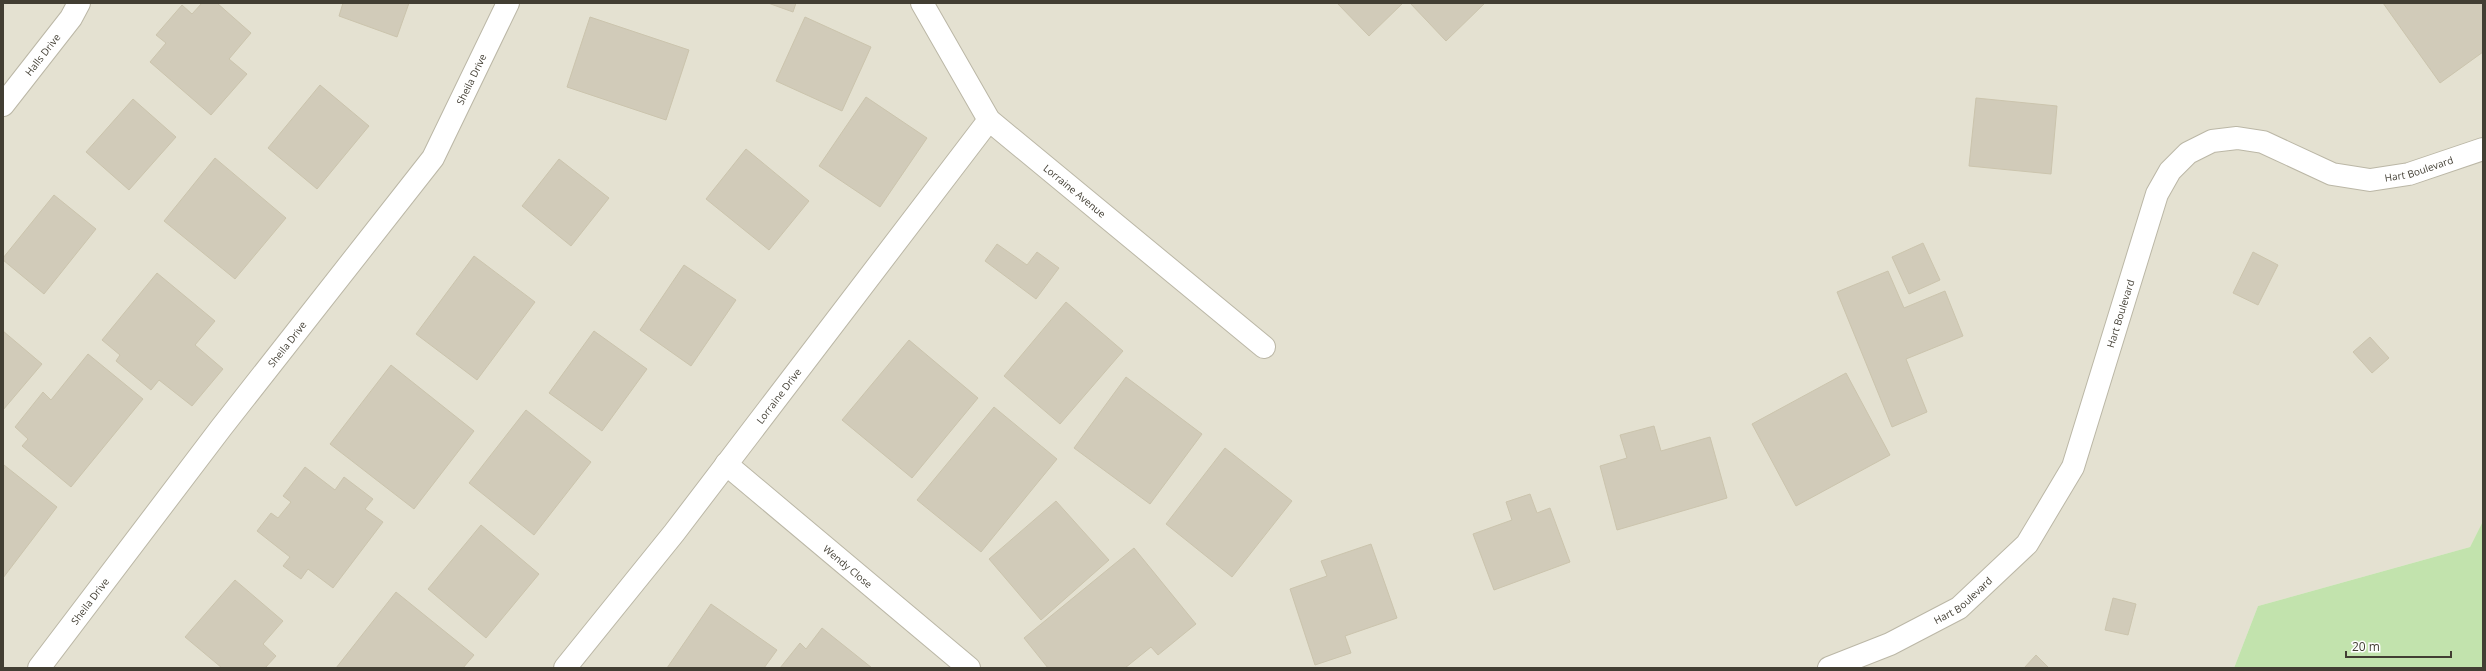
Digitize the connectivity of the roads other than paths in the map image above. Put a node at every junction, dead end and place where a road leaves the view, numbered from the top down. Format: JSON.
{"nodes":[{"id":1,"x":80,"y":3,"type":"edge"},
{"id":2,"x":508,"y":3,"type":"edge"},
{"id":3,"x":922,"y":3,"type":"edge"},
{"id":4,"x":3,"y":105,"type":"edge"},
{"id":5,"x":989,"y":120,"type":"junction"},
{"id":6,"x":2483,"y":149,"type":"edge"},
{"id":7,"x":1264,"y":347,"type":"dead end"},
{"id":8,"x":726,"y":464,"type":"junction"},
{"id":9,"x":39,"y":668,"type":"edge"},
{"id":10,"x":565,"y":668,"type":"edge"},
{"id":11,"x":969,"y":668,"type":"edge"},
{"id":12,"x":1829,"y":668,"type":"edge"}],
"edges":[{"from":1,"to":4,"type":"street","name":"Halls Drive"},
{"from":2,"to":9,"type":"street","name":"Sheila Drive"},
{"from":3,"to":5,"type":"street","name":"Lorraine Avenue"},
{"from":5,"to":7,"type":"street","name":"Lorraine Avenue"},
{"from":5,"to":8,"type":"street","name":"Lorraine Drive"},
{"from":6,"to":12,"type":"street","name":"Hart Boulevard"},
{"from":8,"to":10,"type":"street","name":"Lorraine Drive"},
{"from":8,"to":11,"type":"street","name":"Wendy Close"}]}
